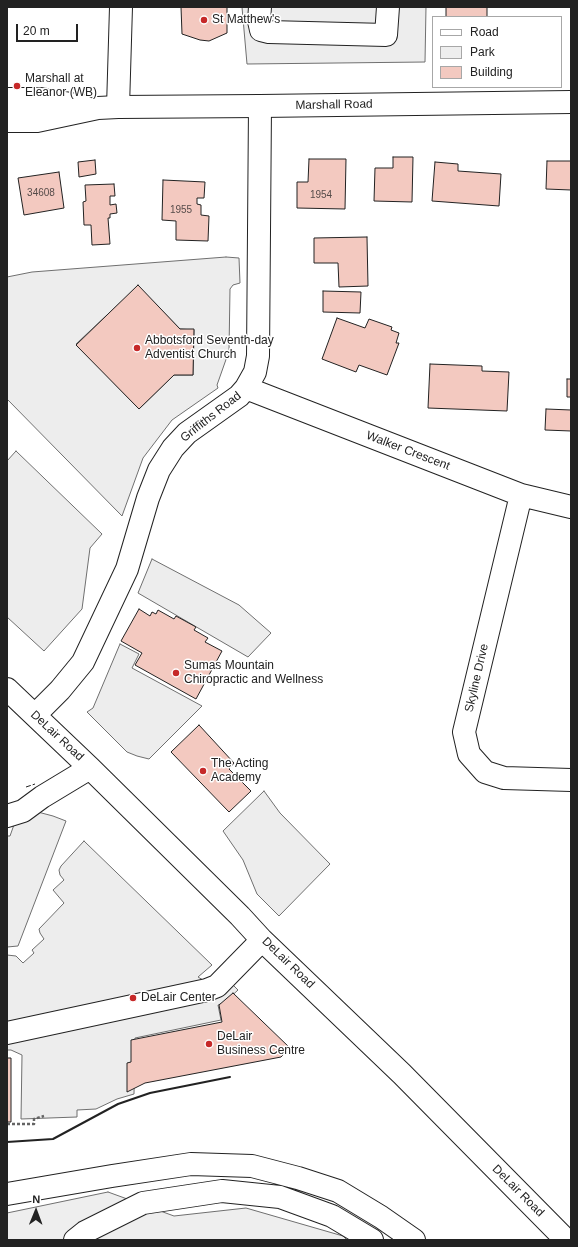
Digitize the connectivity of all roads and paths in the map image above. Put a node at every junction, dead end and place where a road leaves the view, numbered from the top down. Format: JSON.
{"nodes":[{"id":1,"x":121,"y":7,"type":"edge"},
{"id":2,"x":260,"y":7,"type":"edge"},
{"id":3,"x":388,"y":7,"type":"edge"},
{"id":4,"x":7,"y":99,"type":"edge"},
{"id":5,"x":571,"y":102,"type":"edge"},
{"id":6,"x":260,"y":106,"type":"junction"},
{"id":7,"x":108,"y":107,"type":"junction"},
{"id":8,"x":7,"y":121,"type":"edge"},
{"id":9,"x":246,"y":388,"type":"junction"},
{"id":10,"x":521,"y":495,"type":"junction"},
{"id":11,"x":571,"y":507,"type":"edge"},
{"id":12,"x":7,"y":689,"type":"edge"},
{"id":13,"x":35,"y":715,"type":"junction"},
{"id":14,"x":90,"y":768,"type":"junction"},
{"id":15,"x":571,"y":780,"type":"edge"},
{"id":16,"x":42,"y":797,"type":"junction"},
{"id":17,"x":7,"y":803,"type":"edge"},
{"id":18,"x":7,"y":816,"type":"edge"},
{"id":19,"x":262,"y":940,"type":"junction"},
{"id":20,"x":7,"y":1033,"type":"edge"},
{"id":21,"x":44,"y":1116,"type":"dead end"},
{"id":22,"x":7,"y":1124,"type":"edge"},
{"id":23,"x":7,"y":1194,"type":"edge"},
{"id":24,"x":75,"y":1240,"type":"edge"},
{"id":25,"x":372,"y":1240,"type":"edge"},
{"id":26,"x":414,"y":1240,"type":"edge"},
{"id":27,"x":566,"y":1240,"type":"edge"}],
"edges":[{"from":1,"to":7,"type":"main road"},
{"from":2,"to":3,"type":"main road"},
{"from":4,"to":7,"type":"main road","name":"Marshall Road"},
{"from":5,"to":6,"type":"main road","name":"Marshall Road"},
{"from":6,"to":7,"type":"main road","name":"Marshall Road"},
{"from":6,"to":9,"type":"main road","name":"Griffiths Road"},
{"from":7,"to":8,"type":"main road","name":"Marshall Road"},
{"from":9,"to":10,"type":"main road","name":"Walker Crescent"},
{"from":9,"to":13,"type":"main road","name":"Griffiths Road"},
{"from":10,"to":11,"type":"main road","name":"Walker Crescent"},
{"from":10,"to":15,"type":"main road","name":"Skyline Drive"},
{"from":12,"to":13,"type":"main road","name":"DeLair Road"},
{"from":13,"to":14,"type":"main road","name":"DeLair Road"},
{"from":14,"to":16,"type":"main road"},
{"from":14,"to":19,"type":"main road","name":"DeLair Road"},
{"from":16,"to":17,"type":"main road"},
{"from":16,"to":18,"type":"main road"},
{"from":19,"to":20,"type":"main road"},
{"from":19,"to":27,"type":"main road","name":"DeLair Road"},
{"from":21,"to":22,"type":"path"},
{"from":23,"to":26,"type":"main road"},
{"from":24,"to":25,"type":"main road"}]}
